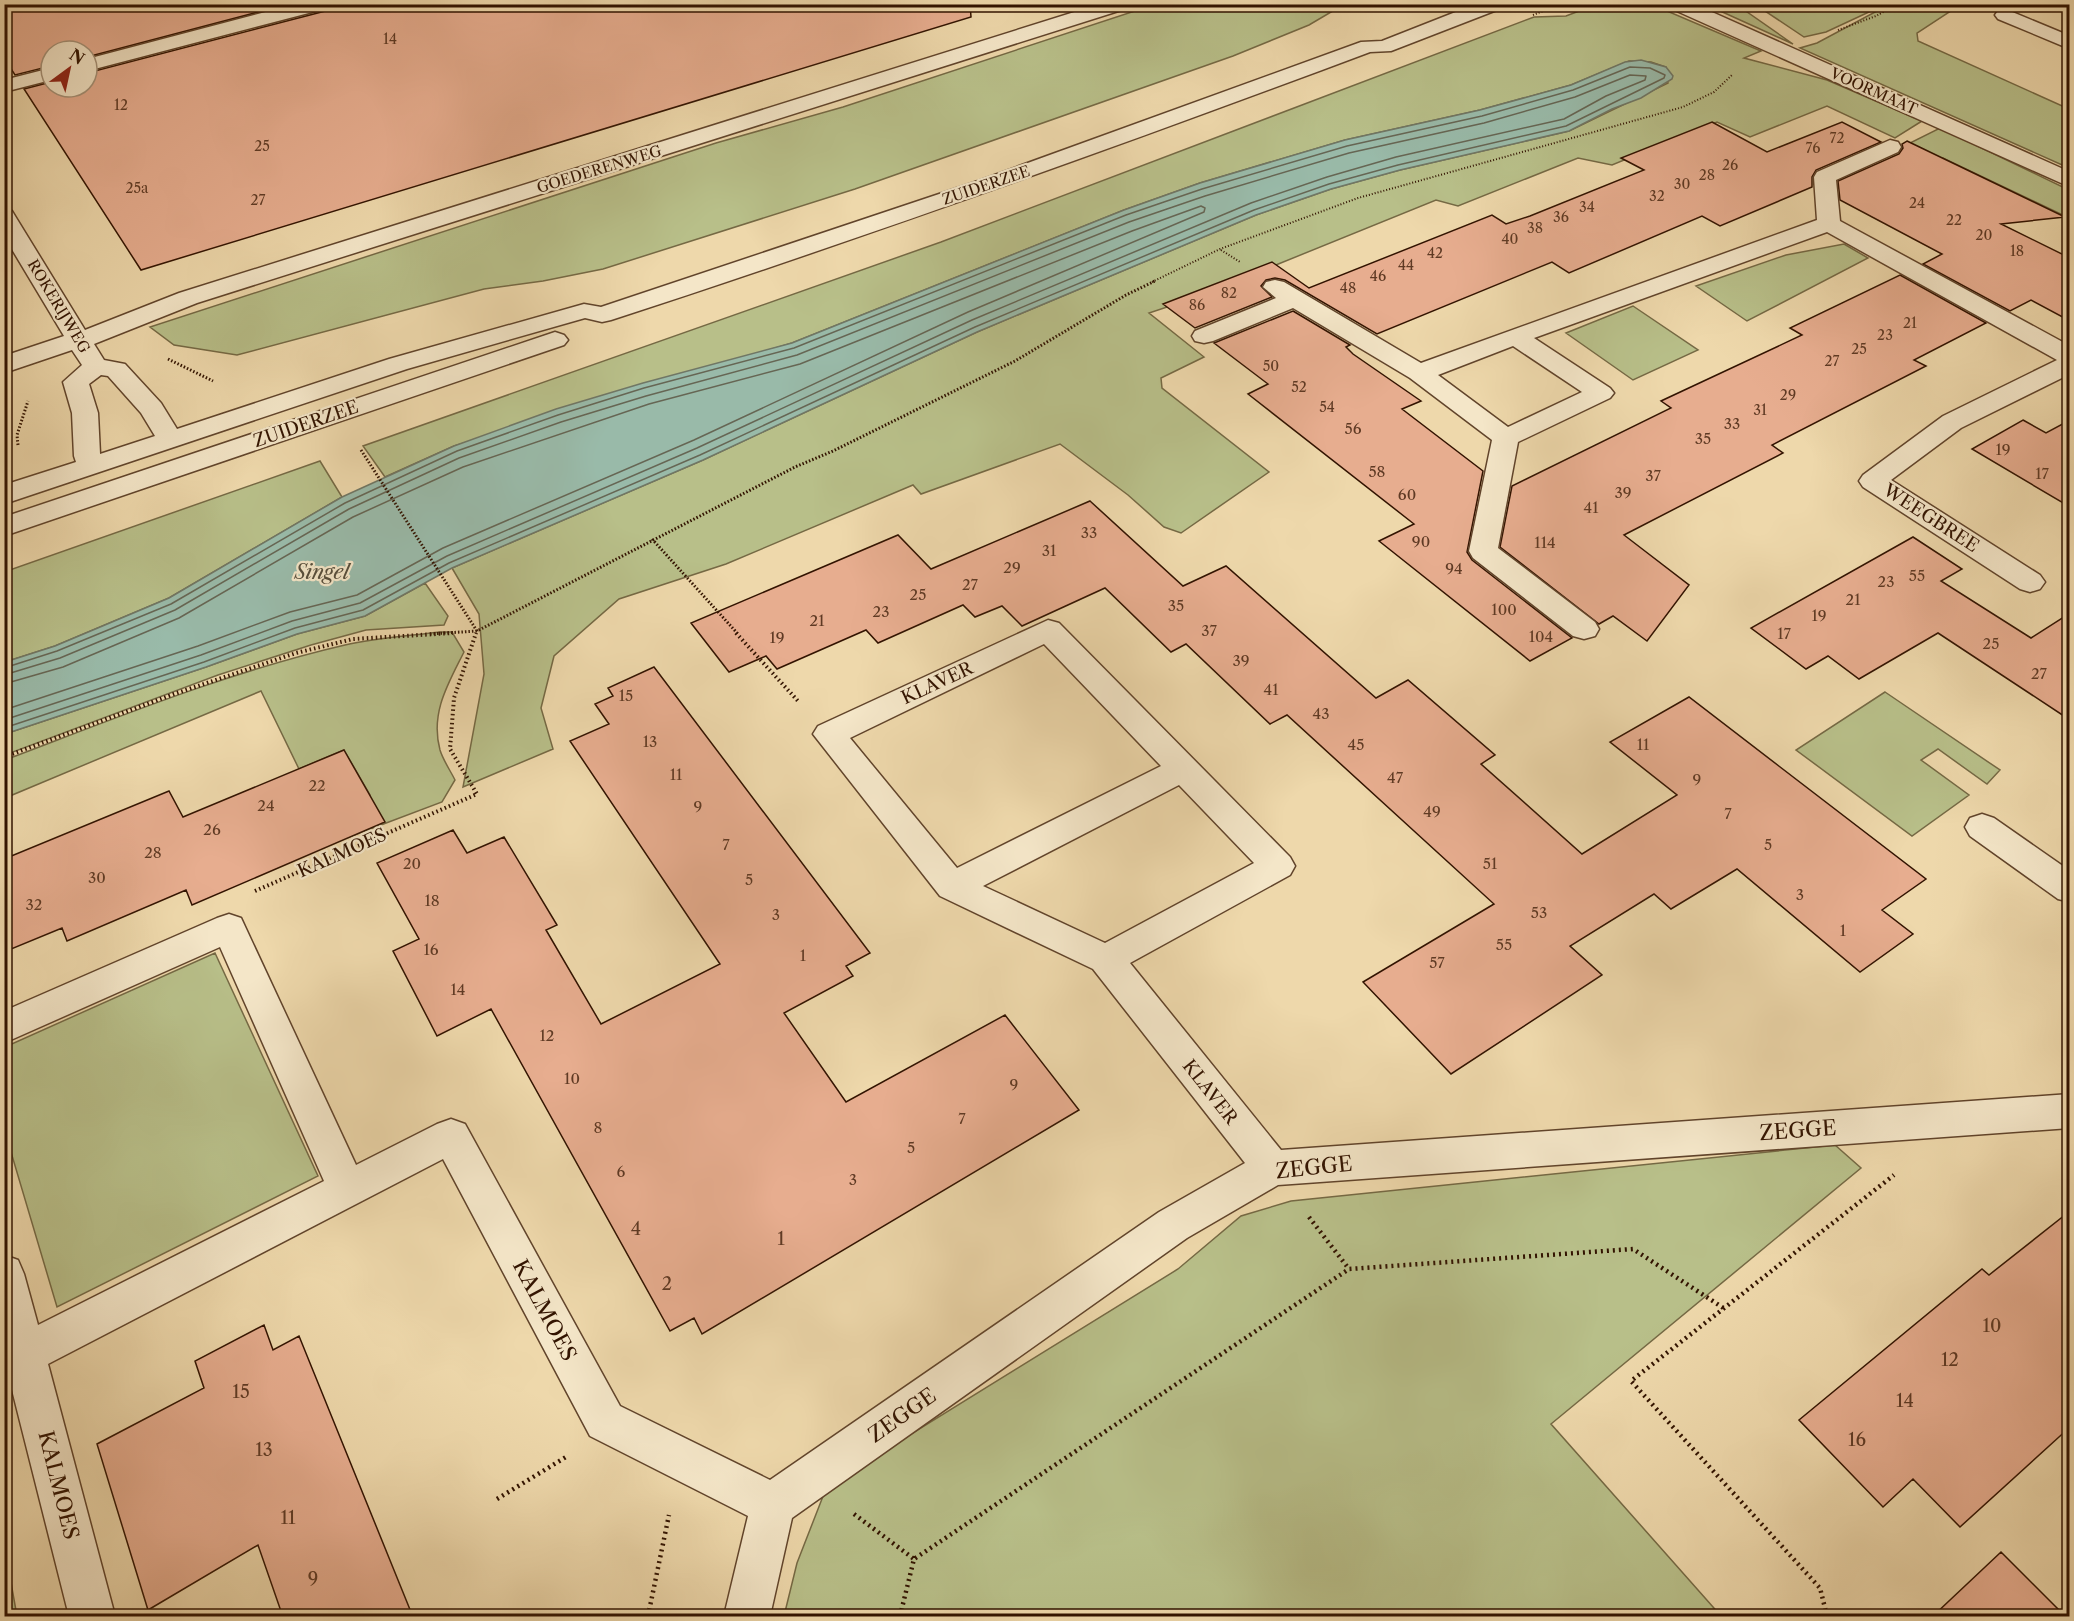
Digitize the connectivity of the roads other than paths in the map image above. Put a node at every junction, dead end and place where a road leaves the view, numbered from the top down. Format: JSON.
{"nodes":[{"id":1,"x":321,"y":4,"type":"edge"},
{"id":2,"x":1121,"y":4,"type":"edge"},
{"id":3,"x":1495,"y":4,"type":"edge"},
{"id":4,"x":1677,"y":4,"type":"edge"},
{"id":5,"x":1413,"y":14,"type":"dead end"},
{"id":6,"x":2005,"y":15,"type":"dead end"},
{"id":7,"x":2070,"y":44,"type":"edge"},
{"id":8,"x":1368,"y":46,"type":"junction"},
{"id":9,"x":99,"y":62,"type":"edge"},
{"id":10,"x":39,"y":77,"type":"edge"},
{"id":11,"x":4,"y":86,"type":"edge"},
{"id":12,"x":1890,"y":147,"type":"dead end"},
{"id":13,"x":2070,"y":180,"type":"edge"},
{"id":14,"x":4,"y":216,"type":"edge"},
{"id":15,"x":1830,"y":224,"type":"junction"},
{"id":16,"x":602,"y":315,"type":"junction"},
{"id":17,"x":1204,"y":336,"type":"dead end"},
{"id":18,"x":1515,"y":336,"type":"junction"},
{"id":19,"x":80,"y":340,"type":"junction"},
{"id":20,"x":2070,"y":357,"type":"edge"},
{"id":21,"x":4,"y":364,"type":"edge"},
{"id":22,"x":2070,"y":364,"type":"edge"},
{"id":23,"x":94,"y":367,"type":"junction"},
{"id":24,"x":1419,"y":373,"type":"junction"},
{"id":25,"x":1506,"y":438,"type":"junction"},
{"id":26,"x":170,"y":439,"type":"junction"},
{"id":27,"x":91,"y":466,"type":"junction"},
{"id":28,"x":146,"y":478,"type":"junction"},
{"id":29,"x":4,"y":495,"type":"edge"},
{"id":30,"x":4,"y":527,"type":"edge"},
{"id":31,"x":2030,"y":582,"type":"dead end"},
{"id":32,"x":1584,"y":629,"type":"dead end"},
{"id":33,"x":1184,"y":768,"type":"junction"},
{"id":34,"x":1982,"y":827,"type":"dead end"},
{"id":35,"x":952,"y":886,"type":"junction"},
{"id":36,"x":2070,"y":889,"type":"edge"},
{"id":37,"x":1106,"y":959,"type":"junction"},
{"id":38,"x":4,"y":1028,"type":"edge"},
{"id":39,"x":2070,"y":1111,"type":"edge"},
{"id":40,"x":1272,"y":1168,"type":"junction"},
{"id":41,"x":347,"y":1188,"type":"junction"},
{"id":42,"x":4,"y":1275,"type":"edge"},
{"id":43,"x":26,"y":1353,"type":"junction"},
{"id":44,"x":773,"y":1505,"type":"junction"},
{"id":45,"x":92,"y":1617,"type":"edge"},
{"id":46,"x":747,"y":1617,"type":"edge"}],
"edges":[{"from":1,"to":9,"type":"street"},
{"from":2,"to":19,"type":"street","name":"GOEDERENWEG"},
{"from":3,"to":8,"type":"street","name":"ZUIDERZEE"},
{"from":4,"to":13,"type":"street","name":"VOORMAAT"},
{"from":5,"to":8,"type":"street","name":"ZUIDERZEE"},
{"from":6,"to":7,"type":"street"},
{"from":8,"to":16,"type":"street","name":"ZUIDERZEE"},
{"from":10,"to":11,"type":"street"},
{"from":12,"to":15,"type":"street"},
{"from":14,"to":19,"type":"street","name":"ROKERIJWEG"},
{"from":15,"to":18,"type":"street"},
{"from":15,"to":20,"type":"street"},
{"from":16,"to":26,"type":"street","name":"ZUIDERZEE"},
{"from":16,"to":28,"type":"street","name":"ZUIDERZEE"},
{"from":17,"to":24,"type":"street"},
{"from":18,"to":24,"type":"street"},
{"from":18,"to":25,"type":"street"},
{"from":19,"to":21,"type":"street","name":"GOEDERENWEG"},
{"from":19,"to":23,"type":"street","name":"ROKERIJWEG"},
{"from":22,"to":31,"type":"street","name":"WEEGBREE"},
{"from":23,"to":26,"type":"street","name":"ROKERIJWEG"},
{"from":23,"to":27,"type":"street","name":"ROKERIJWEG"},
{"from":24,"to":25,"type":"street"},
{"from":25,"to":32,"type":"street"},
{"from":26,"to":27,"type":"street","name":"ZUIDERZEE"},
{"from":26,"to":28,"type":"street"},
{"from":27,"to":28,"type":"street"},
{"from":27,"to":29,"type":"street","name":"ZUIDERZEE"},
{"from":28,"to":30,"type":"street","name":"ZUIDERZEE"},
{"from":33,"to":35,"type":"street"},
{"from":33,"to":35,"type":"street","name":"KLAVER"},
{"from":33,"to":37,"type":"street","name":"KLAVER"},
{"from":34,"to":36,"type":"street"},
{"from":35,"to":37,"type":"street","name":"KLAVER"},
{"from":37,"to":40,"type":"street","name":"KLAVER"},
{"from":38,"to":41,"type":"street"},
{"from":39,"to":40,"type":"street","name":"ZEGGE"},
{"from":40,"to":44,"type":"street","name":"ZEGGE"},
{"from":41,"to":43,"type":"street","name":"KALMOES"},
{"from":41,"to":44,"type":"street","name":"KALMOES"},
{"from":42,"to":43,"type":"street","name":"KALMOES"},
{"from":43,"to":45,"type":"street","name":"KALMOES"},
{"from":44,"to":46,"type":"street"}]}
